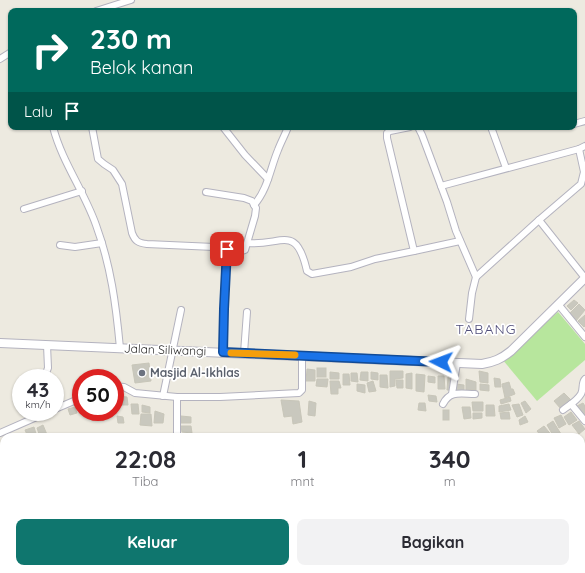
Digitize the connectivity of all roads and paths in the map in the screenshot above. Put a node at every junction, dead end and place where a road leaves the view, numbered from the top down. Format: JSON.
{"nodes":[{"id":1,"x":131,"y":0,"type":"edge"},
{"id":2,"x":106,"y":8,"type":"edge"},
{"id":3,"x":54,"y":130,"type":"edge"},
{"id":4,"x":93,"y":130,"type":"edge"},
{"id":5,"x":225,"y":130,"type":"edge"},
{"id":6,"x":287,"y":130,"type":"edge"},
{"id":7,"x":395,"y":130,"type":"edge"},
{"id":8,"x":420,"y":130,"type":"edge"},
{"id":9,"x":492,"y":130,"type":"edge"},
{"id":10,"x":585,"y":146,"type":"edge"},
{"id":11,"x":579,"y":149,"type":"junction"},
{"id":12,"x":506,"y":168,"type":"junction"},
{"id":13,"x":268,"y":179,"type":"junction"},
{"id":14,"x":441,"y":186,"type":"junction"},
{"id":15,"x":82,"y":191,"type":"junction"},
{"id":16,"x":206,"y":192,"type":"dead end"},
{"id":17,"x":254,"y":205,"type":"junction"},
{"id":18,"x":24,"y":209,"type":"dead end"},
{"id":19,"x":539,"y":220,"type":"junction"},
{"id":20,"x":460,"y":241,"type":"junction"},
{"id":21,"x":102,"y":243,"type":"junction"},
{"id":22,"x":248,"y":243,"type":"junction"},
{"id":23,"x":60,"y":245,"type":"dead end"},
{"id":24,"x":227,"y":249,"type":"junction"},
{"id":25,"x":414,"y":251,"type":"junction"},
{"id":26,"x":476,"y":277,"type":"junction"},
{"id":27,"x":585,"y":278,"type":"edge"},
{"id":28,"x":558,"y":304,"type":"junction"},
{"id":29,"x":181,"y":310,"type":"dead end"},
{"id":30,"x":247,"y":312,"type":"dead end"},
{"id":31,"x":469,"y":319,"type":"dead end"},
{"id":32,"x":585,"y":337,"type":"edge"},
{"id":33,"x":0,"y":343,"type":"edge"},
{"id":34,"x":47,"y":345,"type":"junction"},
{"id":35,"x":120,"y":348,"type":"junction"},
{"id":36,"x":173,"y":350,"type":"junction"},
{"id":37,"x":223,"y":352,"type":"junction"},
{"id":38,"x":244,"y":353,"type":"junction"},
{"id":39,"x":302,"y":355,"type":"junction"},
{"id":40,"x":457,"y":363,"type":"junction"},
{"id":41,"x":48,"y":369,"type":"edge"},
{"id":42,"x":585,"y":379,"type":"edge"},
{"id":43,"x":124,"y":387,"type":"edge"},
{"id":44,"x":452,"y":394,"type":"junction"},
{"id":45,"x":475,"y":394,"type":"dead end"},
{"id":46,"x":163,"y":396,"type":"junction"},
{"id":47,"x":177,"y":397,"type":"junction"},
{"id":48,"x":443,"y":404,"type":"dead end"},
{"id":49,"x":571,"y":404,"type":"junction"},
{"id":50,"x":563,"y":410,"type":"dead end"},
{"id":51,"x":27,"y":421,"type":"edge"},
{"id":52,"x":585,"y":421,"type":"edge"},
{"id":53,"x":0,"y":433,"type":"edge"},
{"id":54,"x":177,"y":433,"type":"edge"}],
"edges":[{"from":1,"to":2,"type":"street"},
{"from":3,"to":15,"type":"street"},
{"from":4,"to":24,"type":"street"},
{"from":5,"to":13,"type":"street"},
{"from":6,"to":13,"type":"street"},
{"from":7,"to":25,"type":"street"},
{"from":8,"to":14,"type":"street"},
{"from":9,"to":12,"type":"street"},
{"from":10,"to":11,"type":"street"},
{"from":11,"to":12,"type":"street"},
{"from":11,"to":19,"type":"street"},
{"from":12,"to":14,"type":"street"},
{"from":13,"to":17,"type":"street"},
{"from":14,"to":20,"type":"street"},
{"from":15,"to":18,"type":"street"},
{"from":15,"to":21,"type":"street"},
{"from":16,"to":17,"type":"street"},
{"from":17,"to":22,"type":"street"},
{"from":19,"to":26,"type":"street"},
{"from":19,"to":27,"type":"street"},
{"from":20,"to":25,"type":"street"},
{"from":20,"to":26,"type":"street"},
{"from":21,"to":23,"type":"street"},
{"from":21,"to":35,"type":"street"},
{"from":22,"to":24,"type":"street"},
{"from":22,"to":25,"type":"street"},
{"from":24,"to":37,"type":"street"},
{"from":26,"to":31,"type":"street"},
{"from":27,"to":28,"type":"main road","name":"Jalan Siliwangi"},
{"from":28,"to":32,"type":"street"},
{"from":28,"to":40,"type":"main road","name":"Jalan Siliwangi"},
{"from":29,"to":36,"type":"street"},
{"from":30,"to":38,"type":"street"},
{"from":33,"to":34,"type":"main road","name":"Jalan Siliwangi"},
{"from":34,"to":35,"type":"main road","name":"Jalan Siliwangi"},
{"from":34,"to":41,"type":"street"},
{"from":35,"to":36,"type":"main road","name":"Jalan Siliwangi"},
{"from":36,"to":37,"type":"main road","name":"Jalan Siliwangi"},
{"from":36,"to":46,"type":"street"},
{"from":37,"to":38,"type":"main road","name":"Jalan Siliwangi"},
{"from":38,"to":39,"type":"main road","name":"Jalan Siliwangi"},
{"from":39,"to":40,"type":"main road","name":"Jalan Siliwangi"},
{"from":39,"to":47,"type":"street"},
{"from":40,"to":44,"type":"street"},
{"from":42,"to":49,"type":"street"},
{"from":43,"to":46,"type":"street"},
{"from":44,"to":45,"type":"street"},
{"from":44,"to":48,"type":"street"},
{"from":46,"to":47,"type":"street"},
{"from":47,"to":54,"type":"street"},
{"from":49,"to":50,"type":"street"},
{"from":49,"to":52,"type":"street"},
{"from":51,"to":53,"type":"street"}]}
